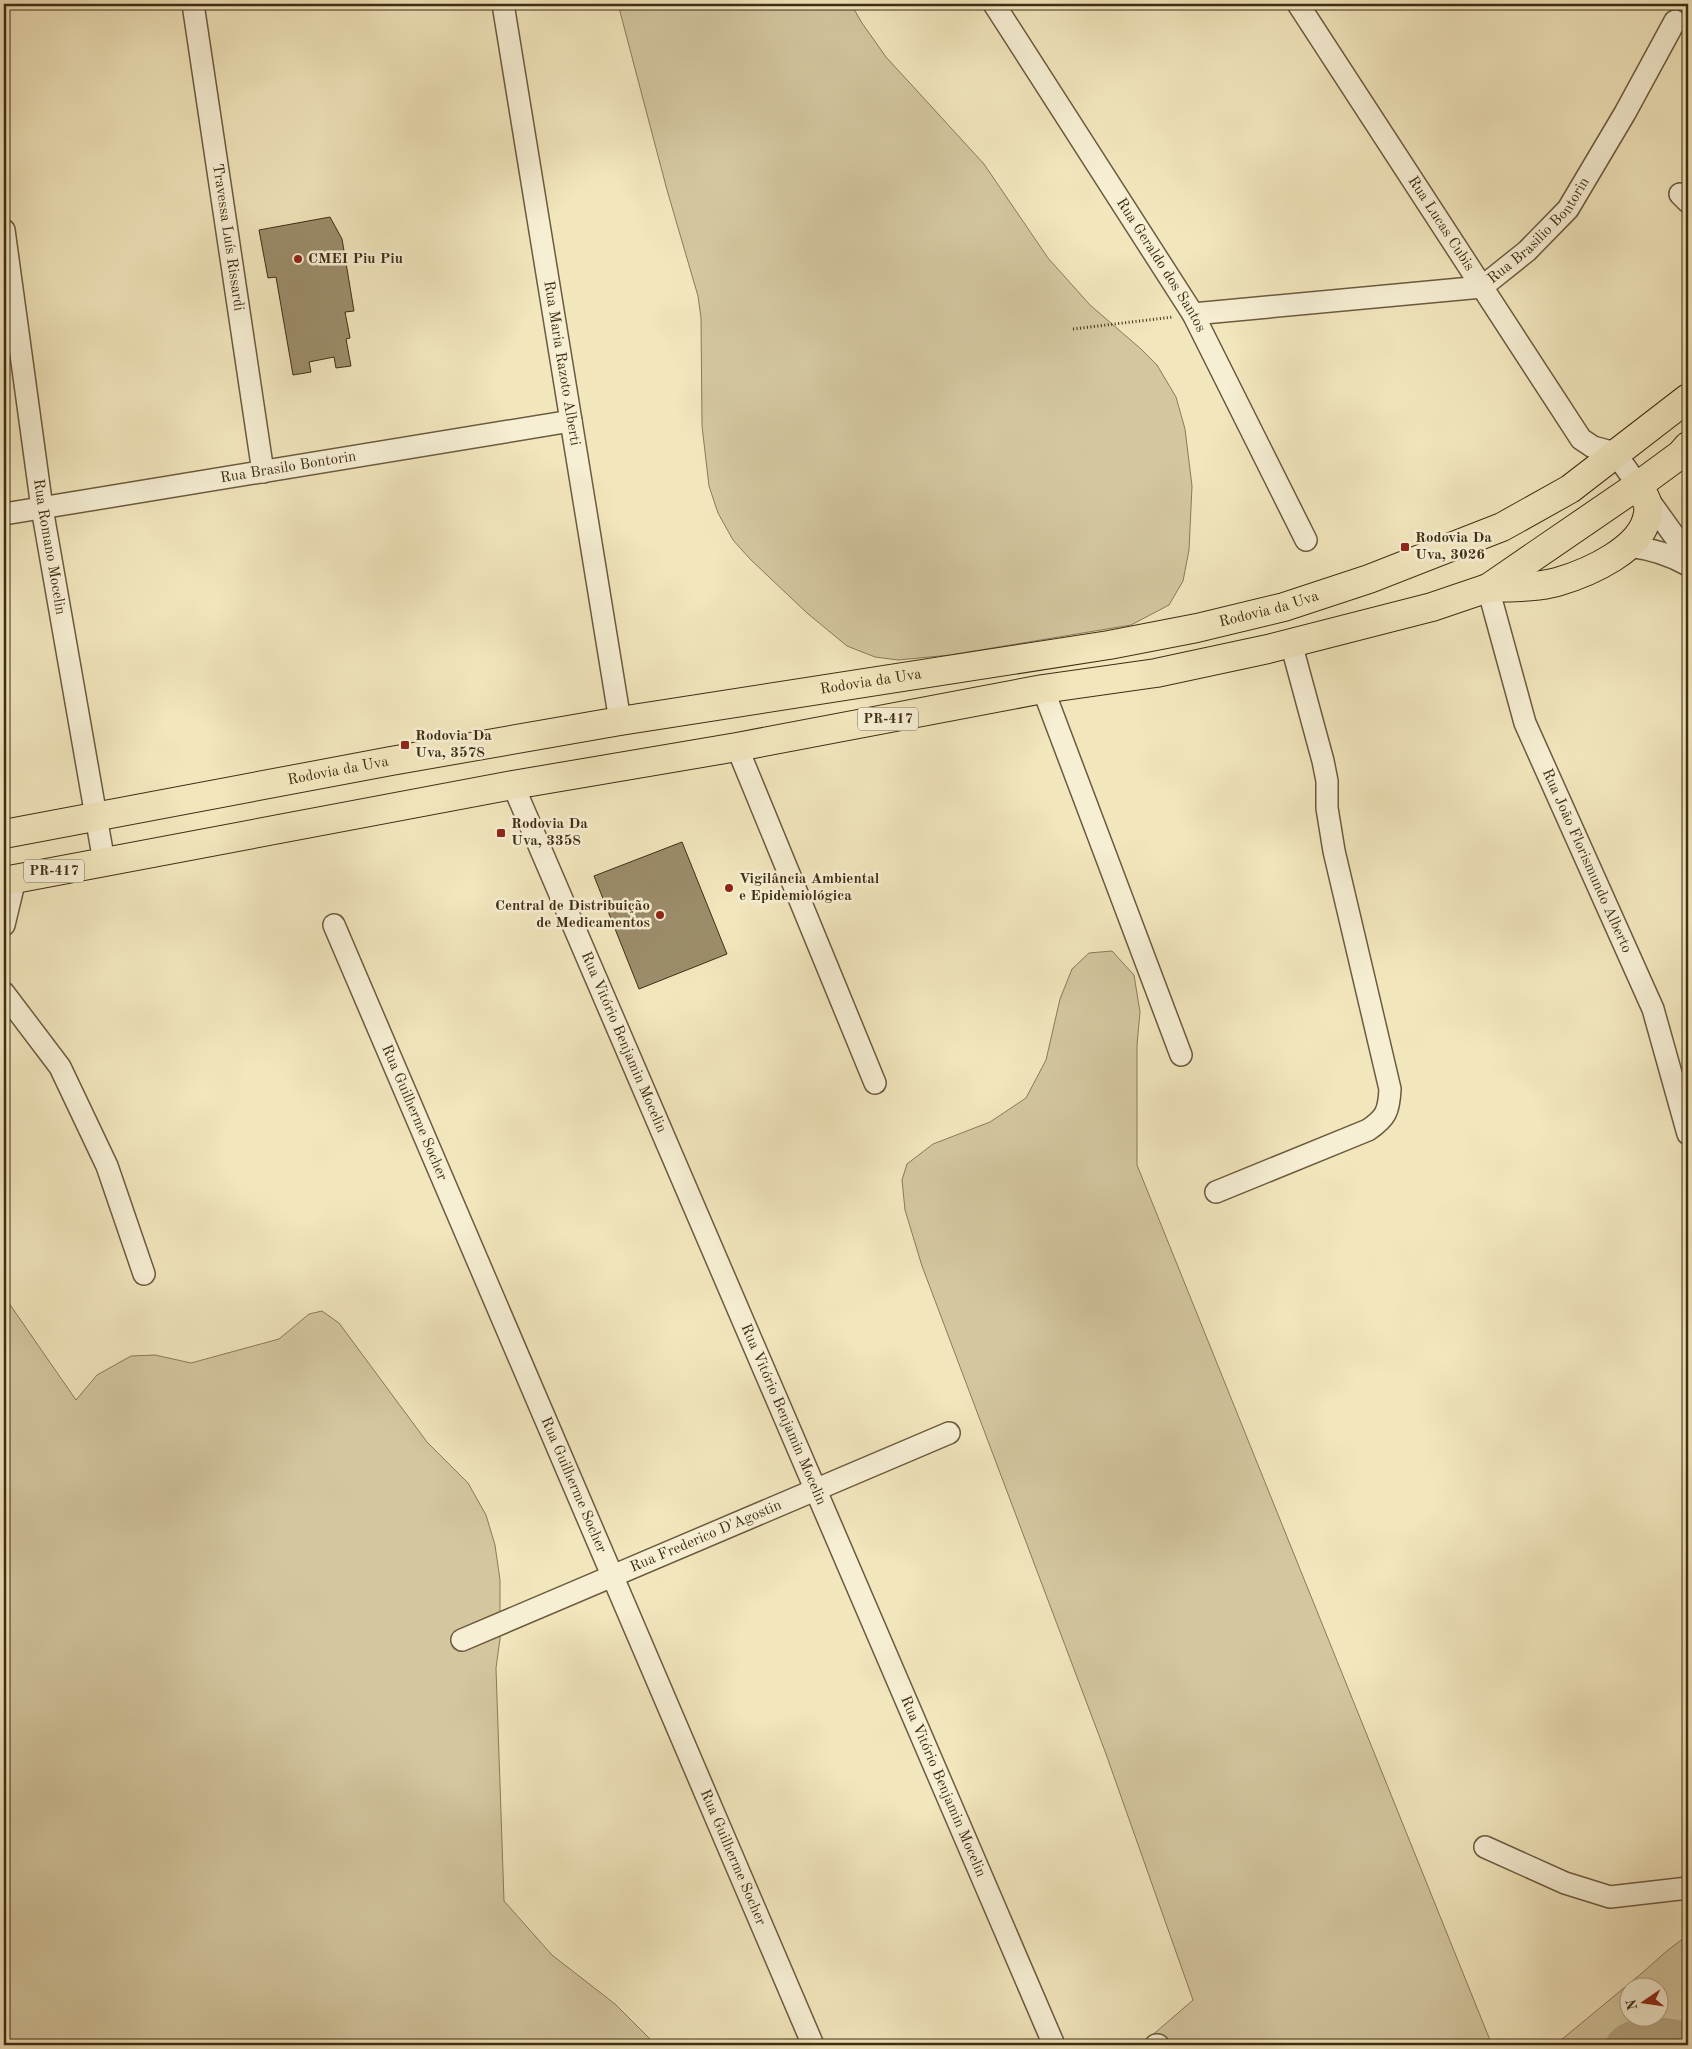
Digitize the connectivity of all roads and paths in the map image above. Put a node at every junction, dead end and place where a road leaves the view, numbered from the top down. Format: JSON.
{"nodes":[{"id":1,"x":193,"y":4,"type":"edge"},
{"id":2,"x":503,"y":4,"type":"edge"},
{"id":3,"x":994,"y":4,"type":"edge"},
{"id":4,"x":1298,"y":4,"type":"edge"},
{"id":5,"x":1675,"y":21,"type":"dead end"},
{"id":6,"x":4,"y":230,"type":"edge"},
{"id":7,"x":1482,"y":287,"type":"junction"},
{"id":8,"x":1193,"y":314,"type":"junction"},
{"id":9,"x":1072,"y":329,"type":"dead end"},
{"id":10,"x":1688,"y":398,"type":"edge"},
{"id":11,"x":571,"y":421,"type":"junction"},
{"id":12,"x":1688,"y":446,"type":"edge"},
{"id":13,"x":1615,"y":453,"type":"junction"},
{"id":14,"x":263,"y":472,"type":"junction"},
{"id":15,"x":1638,"y":485,"type":"junction"},
{"id":16,"x":42,"y":508,"type":"junction"},
{"id":17,"x":4,"y":514,"type":"edge"},
{"id":18,"x":1306,"y":540,"type":"dead end"},
{"id":19,"x":1630,"y":546,"type":"junction"},
{"id":20,"x":1688,"y":555,"type":"edge"},
{"id":21,"x":1688,"y":565,"type":"edge"},
{"id":22,"x":1488,"y":588,"type":"junction"},
{"id":23,"x":1291,"y":643,"type":"junction"},
{"id":24,"x":1042,"y":689,"type":"junction"},
{"id":25,"x":620,"y":721,"type":"junction"},
{"id":26,"x":737,"y":748,"type":"junction"},
{"id":27,"x":513,"y":785,"type":"junction"},
{"id":28,"x":96,"y":817,"type":"junction"},
{"id":29,"x":4,"y":834,"type":"edge"},
{"id":30,"x":104,"y":862,"type":"junction"},
{"id":31,"x":10,"y":880,"type":"edge"},
{"id":32,"x":4,"y":925,"type":"edge"},
{"id":33,"x":334,"y":925,"type":"dead end"},
{"id":34,"x":4,"y":993,"type":"edge"},
{"id":35,"x":1180,"y":1055,"type":"dead end"},
{"id":36,"x":875,"y":1083,"type":"dead end"},
{"id":37,"x":1688,"y":1134,"type":"edge"},
{"id":38,"x":1216,"y":1192,"type":"dead end"},
{"id":39,"x":144,"y":1274,"type":"dead end"},
{"id":40,"x":949,"y":1433,"type":"dead end"},
{"id":41,"x":816,"y":1490,"type":"junction"},
{"id":42,"x":613,"y":1576,"type":"junction"},
{"id":43,"x":462,"y":1640,"type":"dead end"},
{"id":44,"x":1485,"y":1847,"type":"dead end"},
{"id":45,"x":1688,"y":1888,"type":"edge"},
{"id":46,"x":813,"y":2045,"type":"edge"},
{"id":47,"x":1054,"y":2045,"type":"edge"}],
"edges":[{"from":1,"to":14,"type":"street","name":"Travessa Luís Rissardi"},
{"from":2,"to":11,"type":"street","name":"Rua Maria Razoto Alberti"},
{"from":3,"to":8,"type":"street","name":"Rua Geraldo dos Santos"},
{"from":4,"to":7,"type":"street","name":"Rua Lucas Cubis"},
{"from":5,"to":7,"type":"street","name":"Rua Brasilio Bontorin"},
{"from":6,"to":16,"type":"street","name":"Rua Romano Mocelin"},
{"from":7,"to":8,"type":"street","name":"Rua Brasilio Bontorin"},
{"from":7,"to":13,"type":"street","name":"Rua Lucas Cubis"},
{"from":8,"to":9,"type":"path"},
{"from":8,"to":18,"type":"street","name":"Rua Geraldo dos Santos"},
{"from":10,"to":13,"type":"main road","name":"Rodovia da Uva"},
{"from":11,"to":14,"type":"street","name":"Rua Brasilo Bontorin"},
{"from":11,"to":25,"type":"street","name":"Rua Maria Razoto Alberti"},
{"from":12,"to":15,"type":"main road","number":"PR-417"},
{"from":13,"to":15,"type":"street"},
{"from":13,"to":25,"type":"main road","name":"Rodovia da Uva"},
{"from":14,"to":16,"type":"street","name":"Rua Brasilo Bontorin"},
{"from":15,"to":19,"type":"main road"},
{"from":15,"to":20,"type":"street"},
{"from":15,"to":22,"type":"main road","number":"PR-417"},
{"from":16,"to":17,"type":"street","name":"Rua Brasilo Bontorin"},
{"from":16,"to":28,"type":"street","name":"Rua Romano Mocelin"},
{"from":19,"to":21,"type":"street"},
{"from":19,"to":22,"type":"main road"},
{"from":22,"to":23,"type":"main road","number":"PR-417"},
{"from":22,"to":37,"type":"street","name":"Rua João Florismundo Alberto"},
{"from":23,"to":24,"type":"main road","number":"PR-417"},
{"from":23,"to":38,"type":"street"},
{"from":24,"to":26,"type":"main road","number":"PR-417"},
{"from":24,"to":35,"type":"street"},
{"from":25,"to":28,"type":"main road","name":"Rodovia da Uva"},
{"from":26,"to":27,"type":"main road","number":"PR-417"},
{"from":26,"to":36,"type":"street"},
{"from":27,"to":30,"type":"main road","number":"PR-417"},
{"from":27,"to":41,"type":"street","name":"Rua Vitório Benjamin Mocelin"},
{"from":28,"to":29,"type":"main road","name":"Rodovia da Uva"},
{"from":28,"to":30,"type":"street","name":"Rua Romano Mocelin"},
{"from":30,"to":31,"type":"main road","number":"PR-417"},
{"from":31,"to":32,"type":"street"},
{"from":33,"to":42,"type":"street","name":"Rua Guilherme Socher"},
{"from":34,"to":39,"type":"street"},
{"from":40,"to":41,"type":"street","name":"Rua Frederico D'Agostin"},
{"from":41,"to":42,"type":"street","name":"Rua Frederico D'Agostin"},
{"from":41,"to":47,"type":"street","name":"Rua Vitório Benjamin Mocelin"},
{"from":42,"to":43,"type":"street","name":"Rua Frederico D'Agostin"},
{"from":42,"to":46,"type":"street","name":"Rua Guilherme Socher"},
{"from":44,"to":45,"type":"street"}]}
